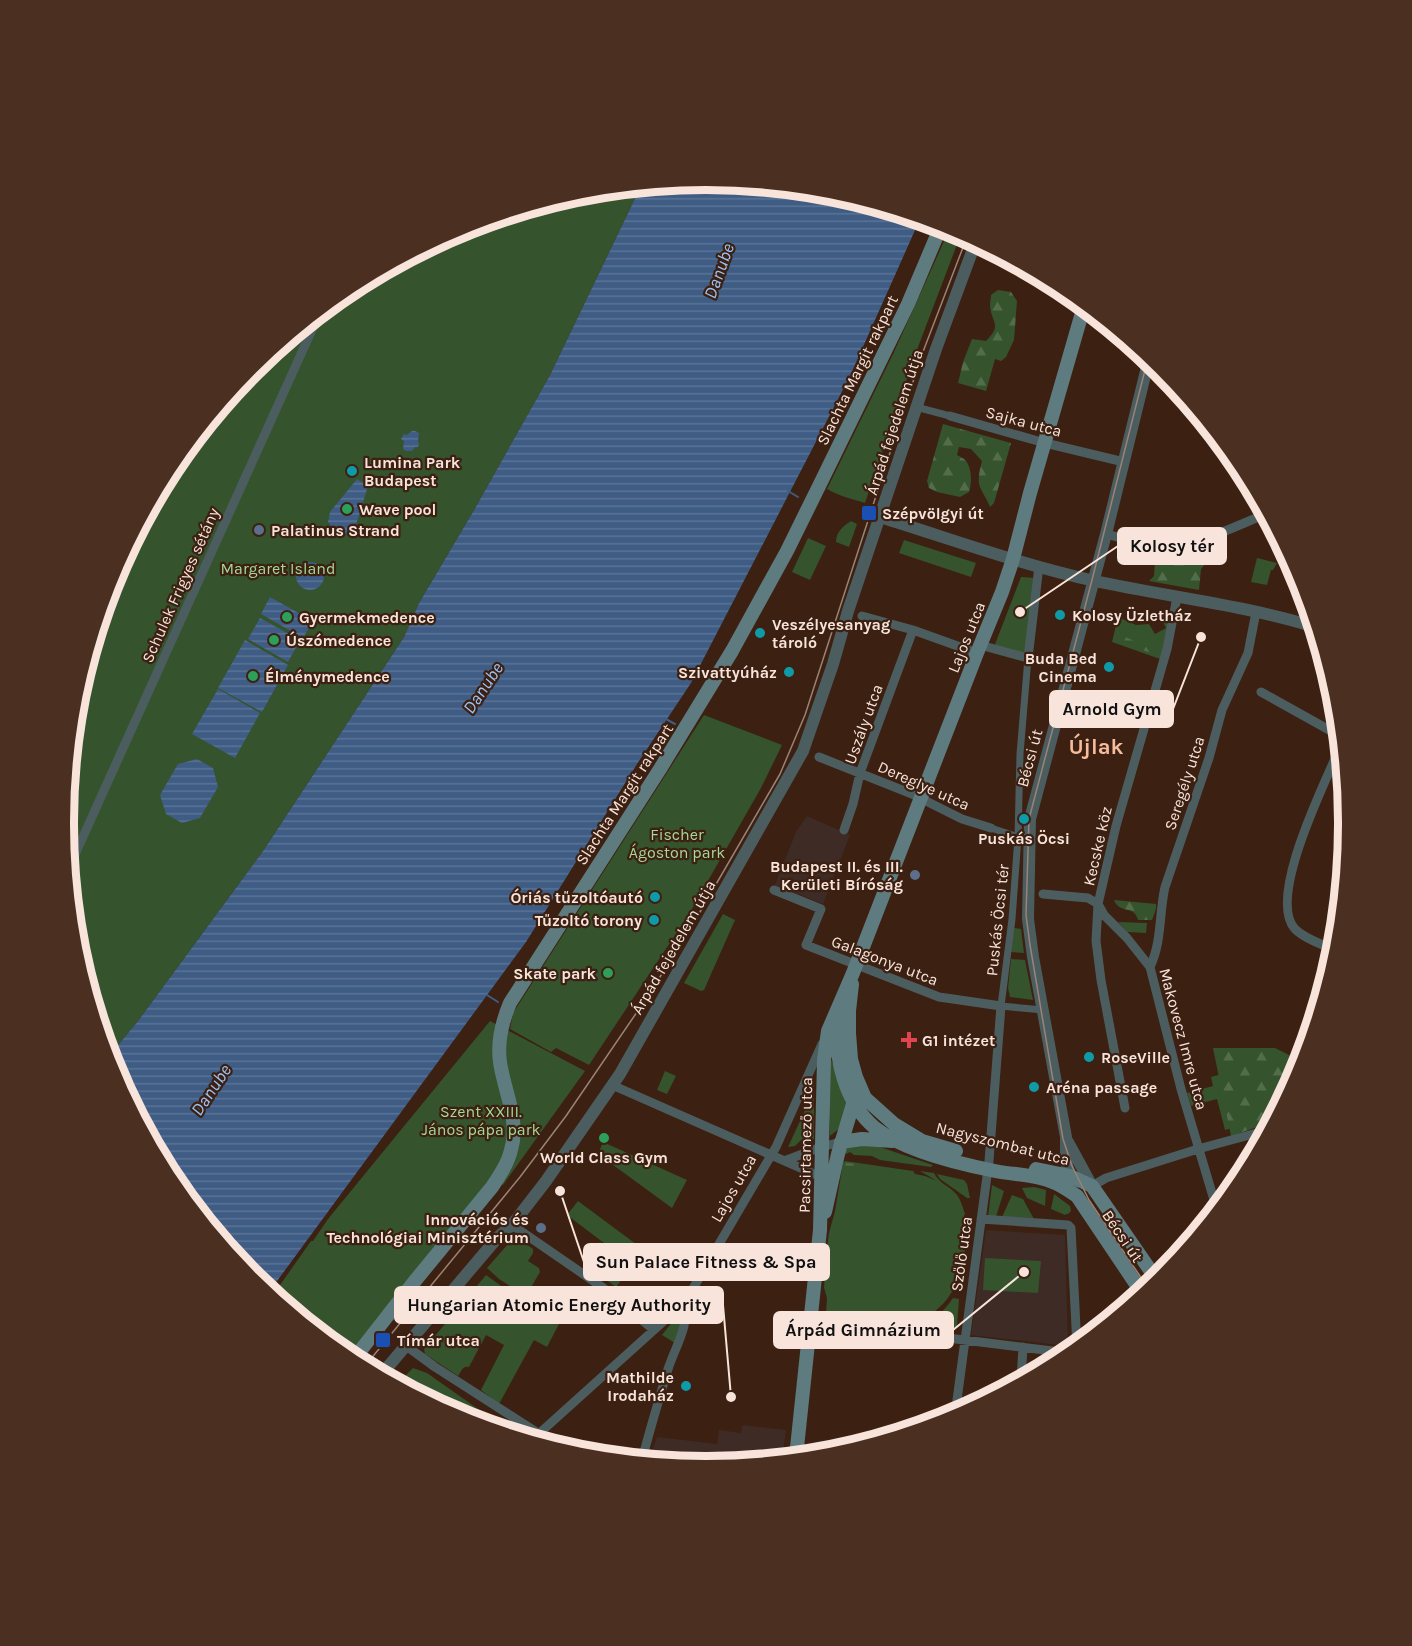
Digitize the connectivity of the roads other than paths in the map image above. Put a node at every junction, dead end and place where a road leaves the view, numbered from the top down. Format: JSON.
{"nodes":[{"id":1,"x":937,"y":235,"type":"edge"},
{"id":2,"x":972,"y":250,"type":"edge"},
{"id":3,"x":1082,"y":314,"type":"edge"},
{"id":4,"x":313,"y":328,"type":"edge"},
{"id":5,"x":1146,"y":370,"type":"edge"},
{"id":6,"x":916,"y":406,"type":"junction"},
{"id":7,"x":950,"y":416,"type":"joint"},
{"id":8,"x":1045,"y":443,"type":"junction"},
{"id":9,"x":1124,"y":462,"type":"junction"},
{"id":10,"x":1259,"y":516,"type":"edge"},
{"id":11,"x":880,"y":517,"type":"junction"},
{"id":12,"x":1106,"y":534,"type":"junction"},
{"id":13,"x":1013,"y":559,"type":"junction"},
{"id":14,"x":1040,"y":566,"type":"junction"},
{"id":15,"x":1094,"y":580,"type":"junction"},
{"id":16,"x":1178,"y":597,"type":"junction"},
{"id":17,"x":1256,"y":612,"type":"junction"},
{"id":18,"x":862,"y":616,"type":"dead end"},
{"id":19,"x":1306,"y":625,"type":"edge"},
{"id":20,"x":913,"y":630,"type":"junction"},
{"id":21,"x":978,"y":649,"type":"junction"},
{"id":22,"x":1028,"y":658,"type":"junction"},
{"id":23,"x":1261,"y":692,"type":"dead end"},
{"id":24,"x":1331,"y":731,"type":"edge"},
{"id":25,"x":819,"y":757,"type":"dead end"},
{"id":26,"x":1335,"y":759,"type":"edge"},
{"id":27,"x":860,"y":773,"type":"junction"},
{"id":28,"x":921,"y":800,"type":"junction"},
{"id":29,"x":991,"y":828,"type":"joint"},
{"id":30,"x":844,"y":830,"type":"dead end"},
{"id":31,"x":1018,"y":837,"type":"junction"},
{"id":32,"x":75,"y":855,"type":"edge"},
{"id":33,"x":774,"y":890,"type":"dead end"},
{"id":34,"x":1042,"y":894,"type":"dead end"},
{"id":35,"x":1098,"y":904,"type":"junction"},
{"id":36,"x":1326,"y":946,"type":"edge"},
{"id":37,"x":1150,"y":967,"type":"junction"},
{"id":38,"x":855,"y":969,"type":"junction"},
{"id":39,"x":842,"y":999,"type":"junction"},
{"id":40,"x":1001,"y":1006,"type":"junction"},
{"id":41,"x":1043,"y":1011,"type":"junction"},
{"id":42,"x":828,"y":1031,"type":"junction"},
{"id":43,"x":824,"y":1060,"type":"joint"},
{"id":44,"x":856,"y":1077,"type":"junction"},
{"id":45,"x":612,"y":1085,"type":"junction"},
{"id":46,"x":854,"y":1103,"type":"junction"},
{"id":47,"x":1125,"y":1108,"type":"dead end"},
{"id":48,"x":843,"y":1136,"type":"junction"},
{"id":49,"x":1256,"y":1136,"type":"edge"},
{"id":50,"x":1065,"y":1137,"type":"junction"},
{"id":51,"x":897,"y":1141,"type":"junction"},
{"id":52,"x":821,"y":1147,"type":"junction"},
{"id":53,"x":1198,"y":1149,"type":"junction"},
{"id":54,"x":771,"y":1156,"type":"junction"},
{"id":55,"x":784,"y":1161,"type":"junction"},
{"id":56,"x":988,"y":1165,"type":"junction"},
{"id":57,"x":1068,"y":1169,"type":"junction"},
{"id":58,"x":821,"y":1177,"type":"junction"},
{"id":59,"x":1092,"y":1186,"type":"junction"},
{"id":60,"x":1077,"y":1196,"type":"junction"},
{"id":61,"x":1214,"y":1200,"type":"edge"},
{"id":62,"x":981,"y":1219,"type":"junction"},
{"id":63,"x":512,"y":1225,"type":"junction"},
{"id":64,"x":820,"y":1230,"type":"junction"},
{"id":65,"x":1151,"y":1272,"type":"edge"},
{"id":66,"x":1137,"y":1285,"type":"edge"},
{"id":67,"x":685,"y":1302,"type":"junction"},
{"id":68,"x":811,"y":1324,"type":"junction"},
{"id":69,"x":654,"y":1330,"type":"junction"},
{"id":70,"x":1076,"y":1335,"type":"edge"},
{"id":71,"x":964,"y":1340,"type":"junction"},
{"id":72,"x":405,"y":1345,"type":"junction"},
{"id":73,"x":1023,"y":1347,"type":"junction"},
{"id":74,"x":1054,"y":1351,"type":"edge"},
{"id":75,"x":359,"y":1352,"type":"edge"},
{"id":76,"x":386,"y":1369,"type":"edge"},
{"id":77,"x":1022,"y":1371,"type":"edge"},
{"id":78,"x":956,"y":1403,"type":"edge"},
{"id":79,"x":526,"y":1429,"type":"edge"},
{"id":80,"x":539,"y":1433,"type":"edge"},
{"id":81,"x":797,"y":1449,"type":"edge"},
{"id":82,"x":644,"y":1452,"type":"edge"}],
"edges":[{"from":1,"to":75,"type":"main road","name":"Slachta Margit rakpart"},
{"from":2,"to":6,"type":"street","name":"Árpád fejedelem útja"},
{"from":3,"to":8,"type":"main road","name":"Lajos utca"},
{"from":4,"to":32,"type":"street","name":"Schulek Frigyes sétány"},
{"from":5,"to":9,"type":"street","name":"Bécsi út"},
{"from":6,"to":7,"type":"street","name":"Sajka utca"},
{"from":6,"to":11,"type":"street","name":"Árpád fejedelem útja"},
{"from":7,"to":8,"type":"street","name":"Sajka utca"},
{"from":8,"to":9,"type":"street","name":"Sajka utca"},
{"from":8,"to":13,"type":"main road","name":"Lajos utca"},
{"from":9,"to":12,"type":"street","name":"Bécsi út"},
{"from":10,"to":12,"type":"street"},
{"from":11,"to":13,"type":"street"},
{"from":11,"to":45,"type":"street","name":"Árpád fejedelem útja"},
{"from":12,"to":15,"type":"street","name":"Bécsi út"},
{"from":13,"to":14,"type":"street"},
{"from":13,"to":21,"type":"main road","name":"Lajos utca"},
{"from":14,"to":15,"type":"street"},
{"from":14,"to":22,"type":"street"},
{"from":15,"to":16,"type":"street"},
{"from":15,"to":41,"type":"street","name":"Bécsi út"},
{"from":16,"to":17,"type":"street"},
{"from":16,"to":35,"type":"street","name":"Kecske köz"},
{"from":17,"to":19,"type":"street"},
{"from":17,"to":37,"type":"street","name":"Seregély utca"},
{"from":18,"to":20,"type":"street"},
{"from":20,"to":21,"type":"street"},
{"from":20,"to":27,"type":"street","name":"Uszály utca"},
{"from":21,"to":22,"type":"street"},
{"from":21,"to":28,"type":"main road","name":"Lajos utca"},
{"from":22,"to":31,"type":"street","name":"Puskás Öcsi tér"},
{"from":23,"to":24,"type":"street"},
{"from":25,"to":27,"type":"street","name":"Dereglye utca"},
{"from":26,"to":36,"type":"street"},
{"from":27,"to":28,"type":"street","name":"Dereglye utca"},
{"from":27,"to":30,"type":"street","name":"Uszály utca"},
{"from":28,"to":29,"type":"street","name":"Dereglye utca"},
{"from":28,"to":38,"type":"main road","name":"Lajos utca"},
{"from":29,"to":31,"type":"street","name":"Dereglye utca"},
{"from":31,"to":40,"type":"street","name":"Puskás Öcsi tér"},
{"from":33,"to":38,"type":"street","name":"Galagonya utca"},
{"from":34,"to":35,"type":"street"},
{"from":35,"to":37,"type":"street","name":"Makovecz Imre utca"},
{"from":35,"to":47,"type":"street","name":"Kecske köz"},
{"from":37,"to":53,"type":"street","name":"Makovecz Imre utca"},
{"from":38,"to":39,"type":"main road","name":"Lajos utca"},
{"from":38,"to":40,"type":"street","name":"Galagonya utca"},
{"from":38,"to":44,"type":"main road","name":"Lajos utca"},
{"from":39,"to":42,"type":"main road","name":"Lajos utca"},
{"from":39,"to":46,"type":"main road","name":"Nagyszombat utca"},
{"from":40,"to":41,"type":"street","name":"Galagonya utca"},
{"from":40,"to":56,"type":"street","name":"Szőlő utca"},
{"from":41,"to":50,"type":"street","name":"Bécsi út"},
{"from":42,"to":43,"type":"main road","name":"Lajos utca"},
{"from":42,"to":54,"type":"street","name":"Lajos utca"},
{"from":43,"to":52,"type":"main road","name":"Pacsirtamező utca"},
{"from":44,"to":46,"type":"main road","name":"Pacsirtamező utca"},
{"from":44,"to":56,"type":"main road","name":"Nagyszombat utca"},
{"from":45,"to":54,"type":"street"},
{"from":45,"to":63,"type":"street","name":"Árpád fejedelem útja"},
{"from":46,"to":48,"type":"main road","name":"Pacsirtamező utca"},
{"from":46,"to":51,"type":"main road","name":"Nagyszombat utca"},
{"from":48,"to":51,"type":"main road","name":"Nagyszombat utca"},
{"from":48,"to":52,"type":"street","name":"Nagyszombat utca"},
{"from":48,"to":64,"type":"main road","name":"Pacsirtamező utca"},
{"from":49,"to":53,"type":"street"},
{"from":50,"to":57,"type":"street","name":"Bécsi út"},
{"from":50,"to":59,"type":"street","name":"Bécsi út"},
{"from":51,"to":56,"type":"main road","name":"Nagyszombat utca"},
{"from":52,"to":55,"type":"street","name":"Nagyszombat utca"},
{"from":52,"to":58,"type":"main road","name":"Pacsirtamező utca"},
{"from":53,"to":59,"type":"street"},
{"from":53,"to":61,"type":"street","name":"Makovecz Imre utca"},
{"from":54,"to":55,"type":"street"},
{"from":54,"to":67,"type":"street","name":"Lajos utca"},
{"from":55,"to":58,"type":"street"},
{"from":56,"to":57,"type":"main road","name":"Nagyszombat utca"},
{"from":56,"to":60,"type":"main road","name":"Nagyszombat utca"},
{"from":56,"to":62,"type":"street","name":"Szőlő utca"},
{"from":57,"to":59,"type":"main road","name":"Nagyszombat utca"},
{"from":57,"to":60,"type":"street","name":"Bécsi út"},
{"from":58,"to":64,"type":"main road","name":"Pacsirtamező utca"},
{"from":59,"to":65,"type":"main road","name":"Bécsi út"},
{"from":60,"to":66,"type":"main road","name":"Bécsi út"},
{"from":62,"to":70,"type":"street"},
{"from":62,"to":71,"type":"street","name":"Szőlő utca"},
{"from":63,"to":69,"type":"street"},
{"from":63,"to":72,"type":"street","name":"Árpád fejedelem útja"},
{"from":64,"to":68,"type":"main road","name":"Pacsirtamező utca"},
{"from":67,"to":69,"type":"street","name":"Lajos utca"},
{"from":67,"to":82,"type":"street"},
{"from":68,"to":71,"type":"street"},
{"from":68,"to":81,"type":"main road","name":"Pacsirtamező utca"},
{"from":69,"to":80,"type":"street","name":"Lajos utca"},
{"from":71,"to":73,"type":"street"},
{"from":71,"to":78,"type":"street","name":"Szőlő utca"},
{"from":72,"to":76,"type":"street","name":"Árpád fejedelem útja"},
{"from":72,"to":79,"type":"street"},
{"from":73,"to":74,"type":"street"},
{"from":73,"to":77,"type":"street"}]}
